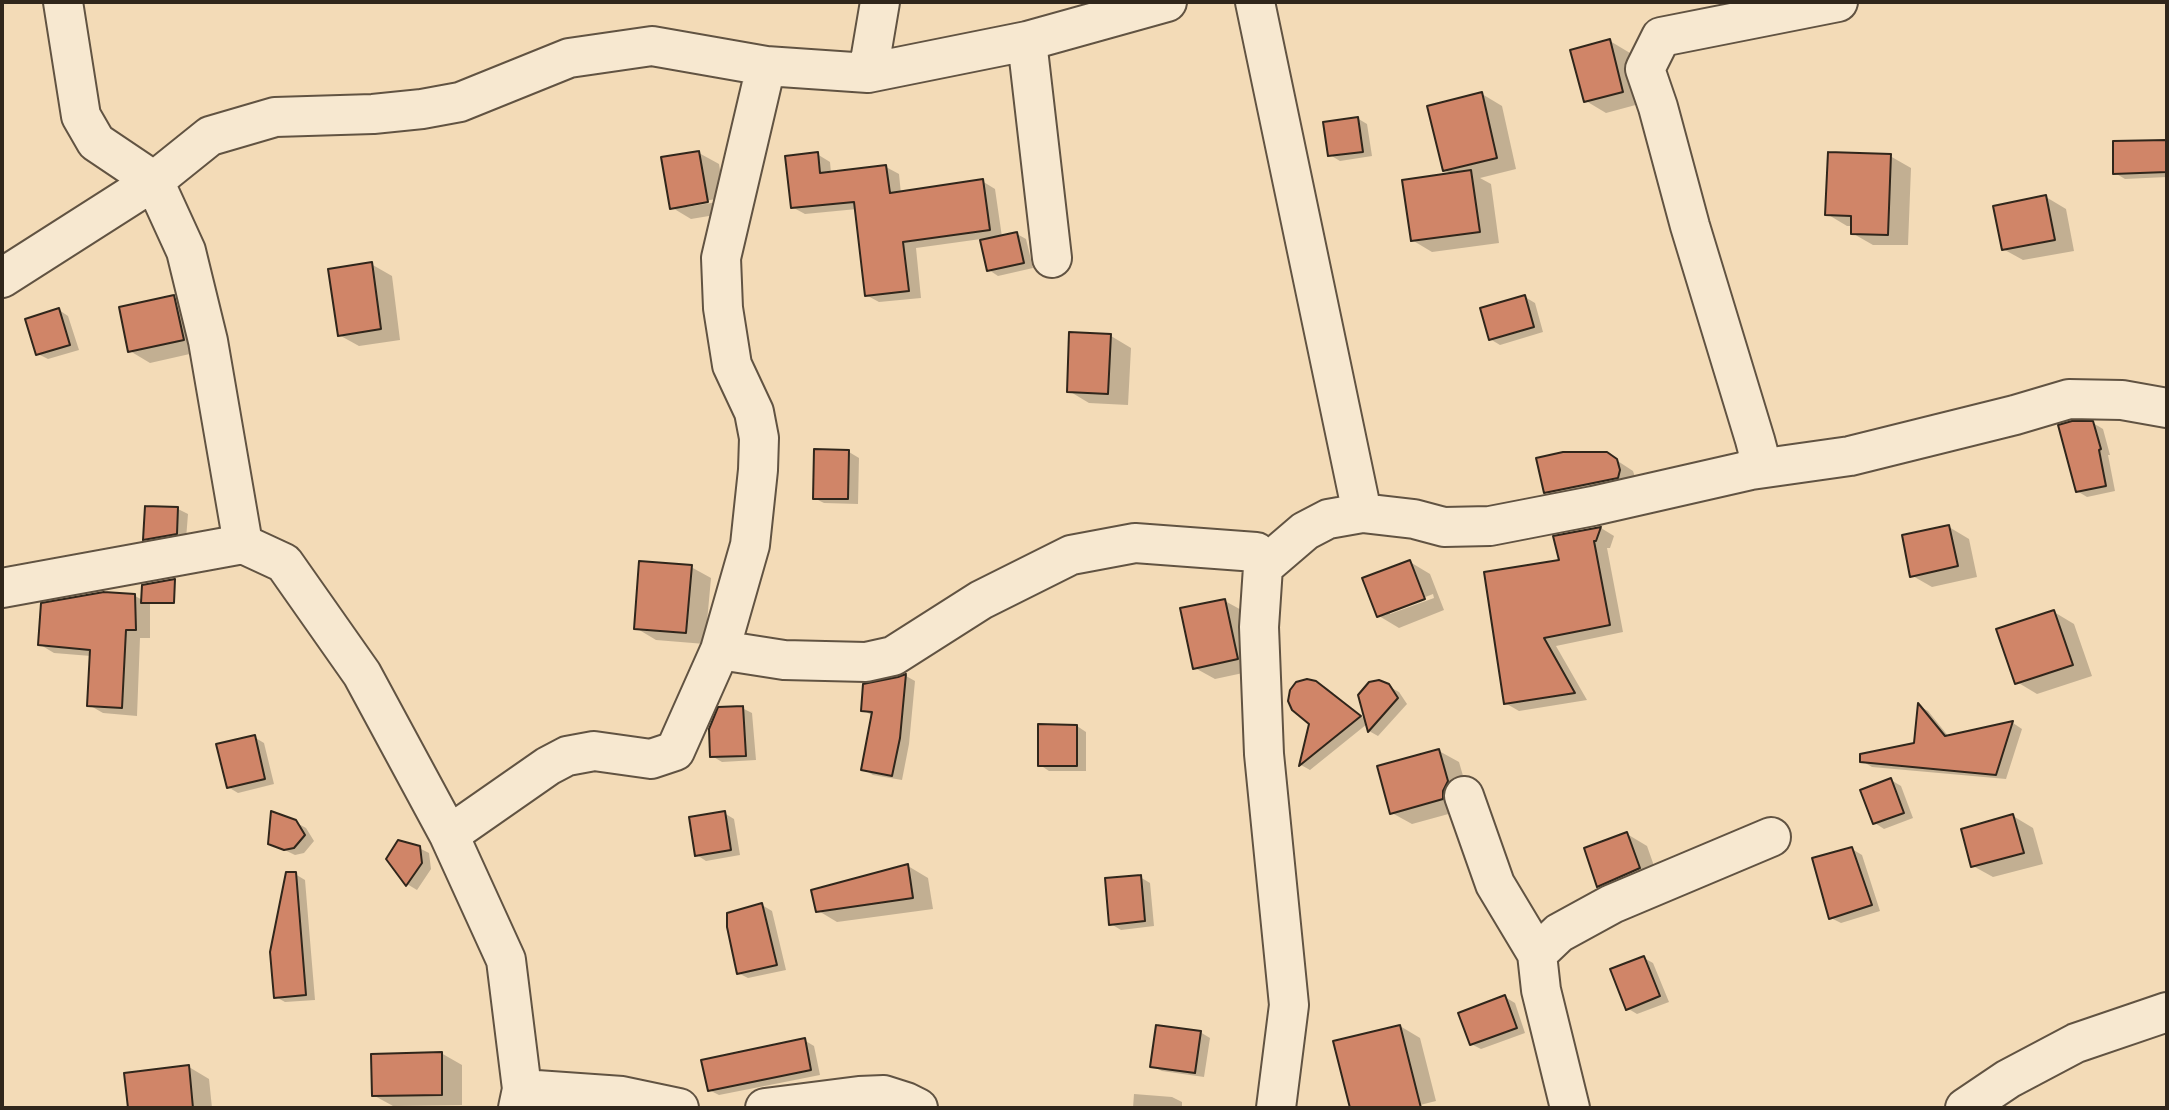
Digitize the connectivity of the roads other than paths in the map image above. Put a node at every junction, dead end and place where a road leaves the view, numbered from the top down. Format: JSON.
{"nodes":[{"id":1,"x":62,"y":2,"type":"edge"},
{"id":2,"x":880,"y":2,"type":"edge"},
{"id":3,"x":1167,"y":2,"type":"edge"},
{"id":4,"x":1255,"y":2,"type":"edge"},
{"id":5,"x":1838,"y":2,"type":"edge"},
{"id":6,"x":1027,"y":41,"type":"junction"},
{"id":7,"x":766,"y":66,"type":"junction"},
{"id":8,"x":868,"y":73,"type":"junction"},
{"id":9,"x":154,"y":181,"type":"junction"},
{"id":10,"x":1052,"y":258,"type":"dead end"},
{"id":11,"x":2,"y":278,"type":"edge"},
{"id":12,"x":2167,"y":408,"type":"edge"},
{"id":13,"x":1751,"y":470,"type":"junction"},
{"id":14,"x":1362,"y":513,"type":"junction"},
{"id":15,"x":243,"y":544,"type":"junction"},
{"id":16,"x":1263,"y":567,"type":"junction"},
{"id":17,"x":2,"y":588,"type":"edge"},
{"id":18,"x":720,"y":650,"type":"junction"},
{"id":19,"x":1464,"y":796,"type":"dead end"},
{"id":20,"x":449,"y":835,"type":"junction"},
{"id":21,"x":1770,"y":837,"type":"dead end"},
{"id":22,"x":1537,"y":954,"type":"junction"},
{"id":23,"x":2167,"y":1012,"type":"edge"},
{"id":24,"x":520,"y":1099,"type":"edge"},
{"id":25,"x":679,"y":1108,"type":"edge"},
{"id":26,"x":765,"y":1108,"type":"edge"},
{"id":27,"x":918,"y":1108,"type":"edge"},
{"id":28,"x":1276,"y":1108,"type":"edge"},
{"id":29,"x":1570,"y":1108,"type":"edge"},
{"id":30,"x":1965,"y":1108,"type":"edge"}],
"edges":[{"from":1,"to":9,"type":"street"},
{"from":2,"to":8,"type":"street"},
{"from":3,"to":6,"type":"street"},
{"from":4,"to":14,"type":"street"},
{"from":5,"to":13,"type":"street"},
{"from":6,"to":8,"type":"street"},
{"from":6,"to":10,"type":"street"},
{"from":7,"to":8,"type":"street"},
{"from":7,"to":9,"type":"street"},
{"from":7,"to":18,"type":"street"},
{"from":9,"to":11,"type":"street"},
{"from":9,"to":15,"type":"street"},
{"from":12,"to":13,"type":"street"},
{"from":13,"to":14,"type":"street"},
{"from":14,"to":16,"type":"street"},
{"from":15,"to":17,"type":"street"},
{"from":15,"to":20,"type":"street"},
{"from":16,"to":18,"type":"street"},
{"from":16,"to":28,"type":"street"},
{"from":18,"to":20,"type":"street"},
{"from":19,"to":22,"type":"street"},
{"from":20,"to":24,"type":"street"},
{"from":21,"to":22,"type":"street"},
{"from":22,"to":29,"type":"street"},
{"from":23,"to":30,"type":"street"},
{"from":24,"to":25,"type":"street"},
{"from":26,"to":27,"type":"street"}]}
